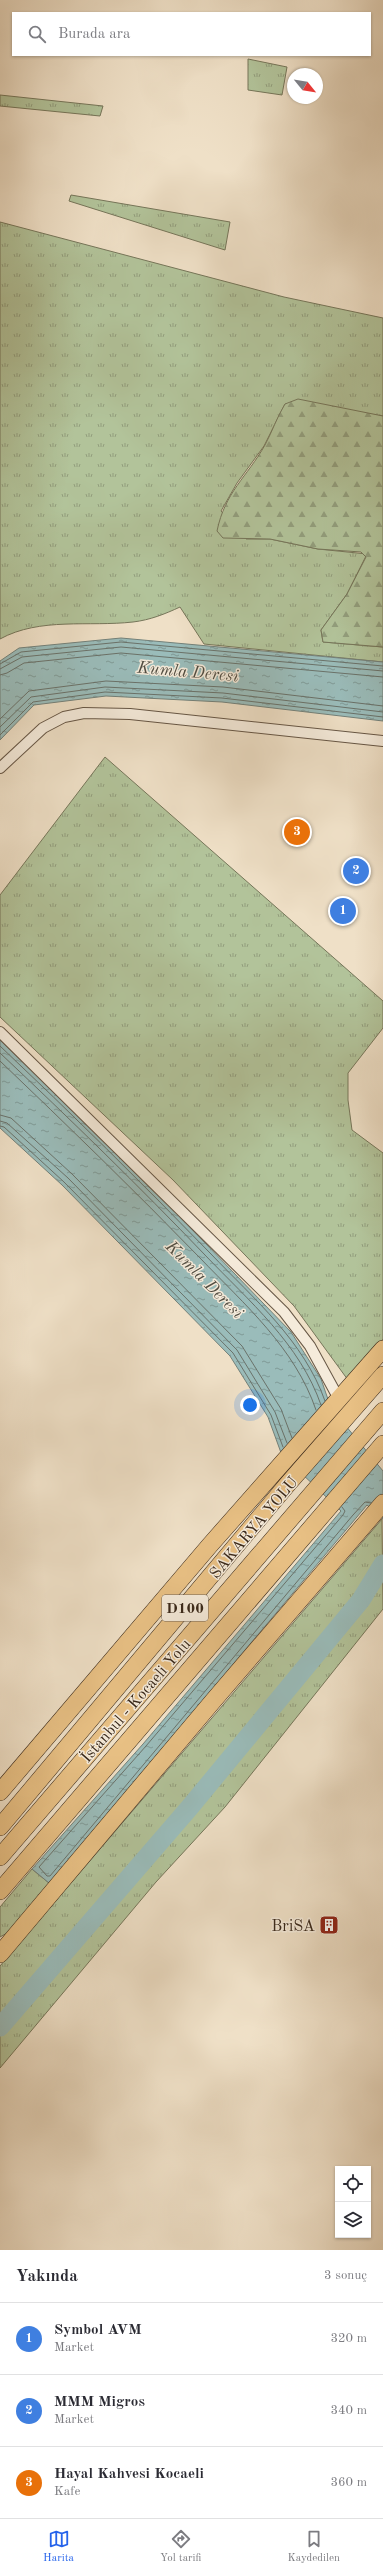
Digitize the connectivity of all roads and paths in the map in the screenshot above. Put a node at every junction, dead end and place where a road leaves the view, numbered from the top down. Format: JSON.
{"nodes":[{"id":1,"x":383,"y":741,"type":"edge"},
{"id":2,"x":0,"y":768,"type":"edge"},
{"id":3,"x":0,"y":1032,"type":"edge"},
{"id":4,"x":383,"y":1349,"type":"edge"},
{"id":5,"x":383,"y":1375,"type":"edge"},
{"id":6,"x":335,"y":1403,"type":"junction"},
{"id":7,"x":383,"y":1411,"type":"edge"},
{"id":8,"x":380,"y":1447,"type":"edge"},
{"id":9,"x":286,"y":1486,"type":"junction"},
{"id":10,"x":383,"y":1503,"type":"edge"},
{"id":11,"x":293,"y":1516,"type":"junction"},
{"id":12,"x":155,"y":1611,"type":"junction"},
{"id":13,"x":209,"y":1646,"type":"junction"},
{"id":14,"x":0,"y":1792,"type":"edge"},
{"id":15,"x":0,"y":1827,"type":"edge"},
{"id":16,"x":0,"y":1857,"type":"edge"},
{"id":17,"x":2,"y":1886,"type":"edge"},
{"id":18,"x":2,"y":1949,"type":"edge"}],
"edges":[{"from":1,"to":2,"type":"street"},
{"from":3,"to":6,"type":"street"},
{"from":4,"to":6,"type":"highway"},
{"from":5,"to":9,"type":"highway","name":"SAKARYA YOLU","number":"D100"},
{"from":6,"to":12,"type":"highway"},
{"from":7,"to":11,"type":"highway","name":"İstanbul - Kocaeli Yolu","number":"D100"},
{"from":8,"to":13,"type":"highway"},
{"from":9,"to":12,"type":"highway"},
{"from":9,"to":15,"type":"highway","name":"SAKARYA YOLU","number":"D100"},
{"from":10,"to":18,"type":"highway"},
{"from":11,"to":13,"type":"highway"},
{"from":11,"to":16,"type":"highway","name":"İstanbul - Kocaeli Yolu","number":"D100"},
{"from":12,"to":14,"type":"highway"},
{"from":13,"to":17,"type":"highway"}]}
